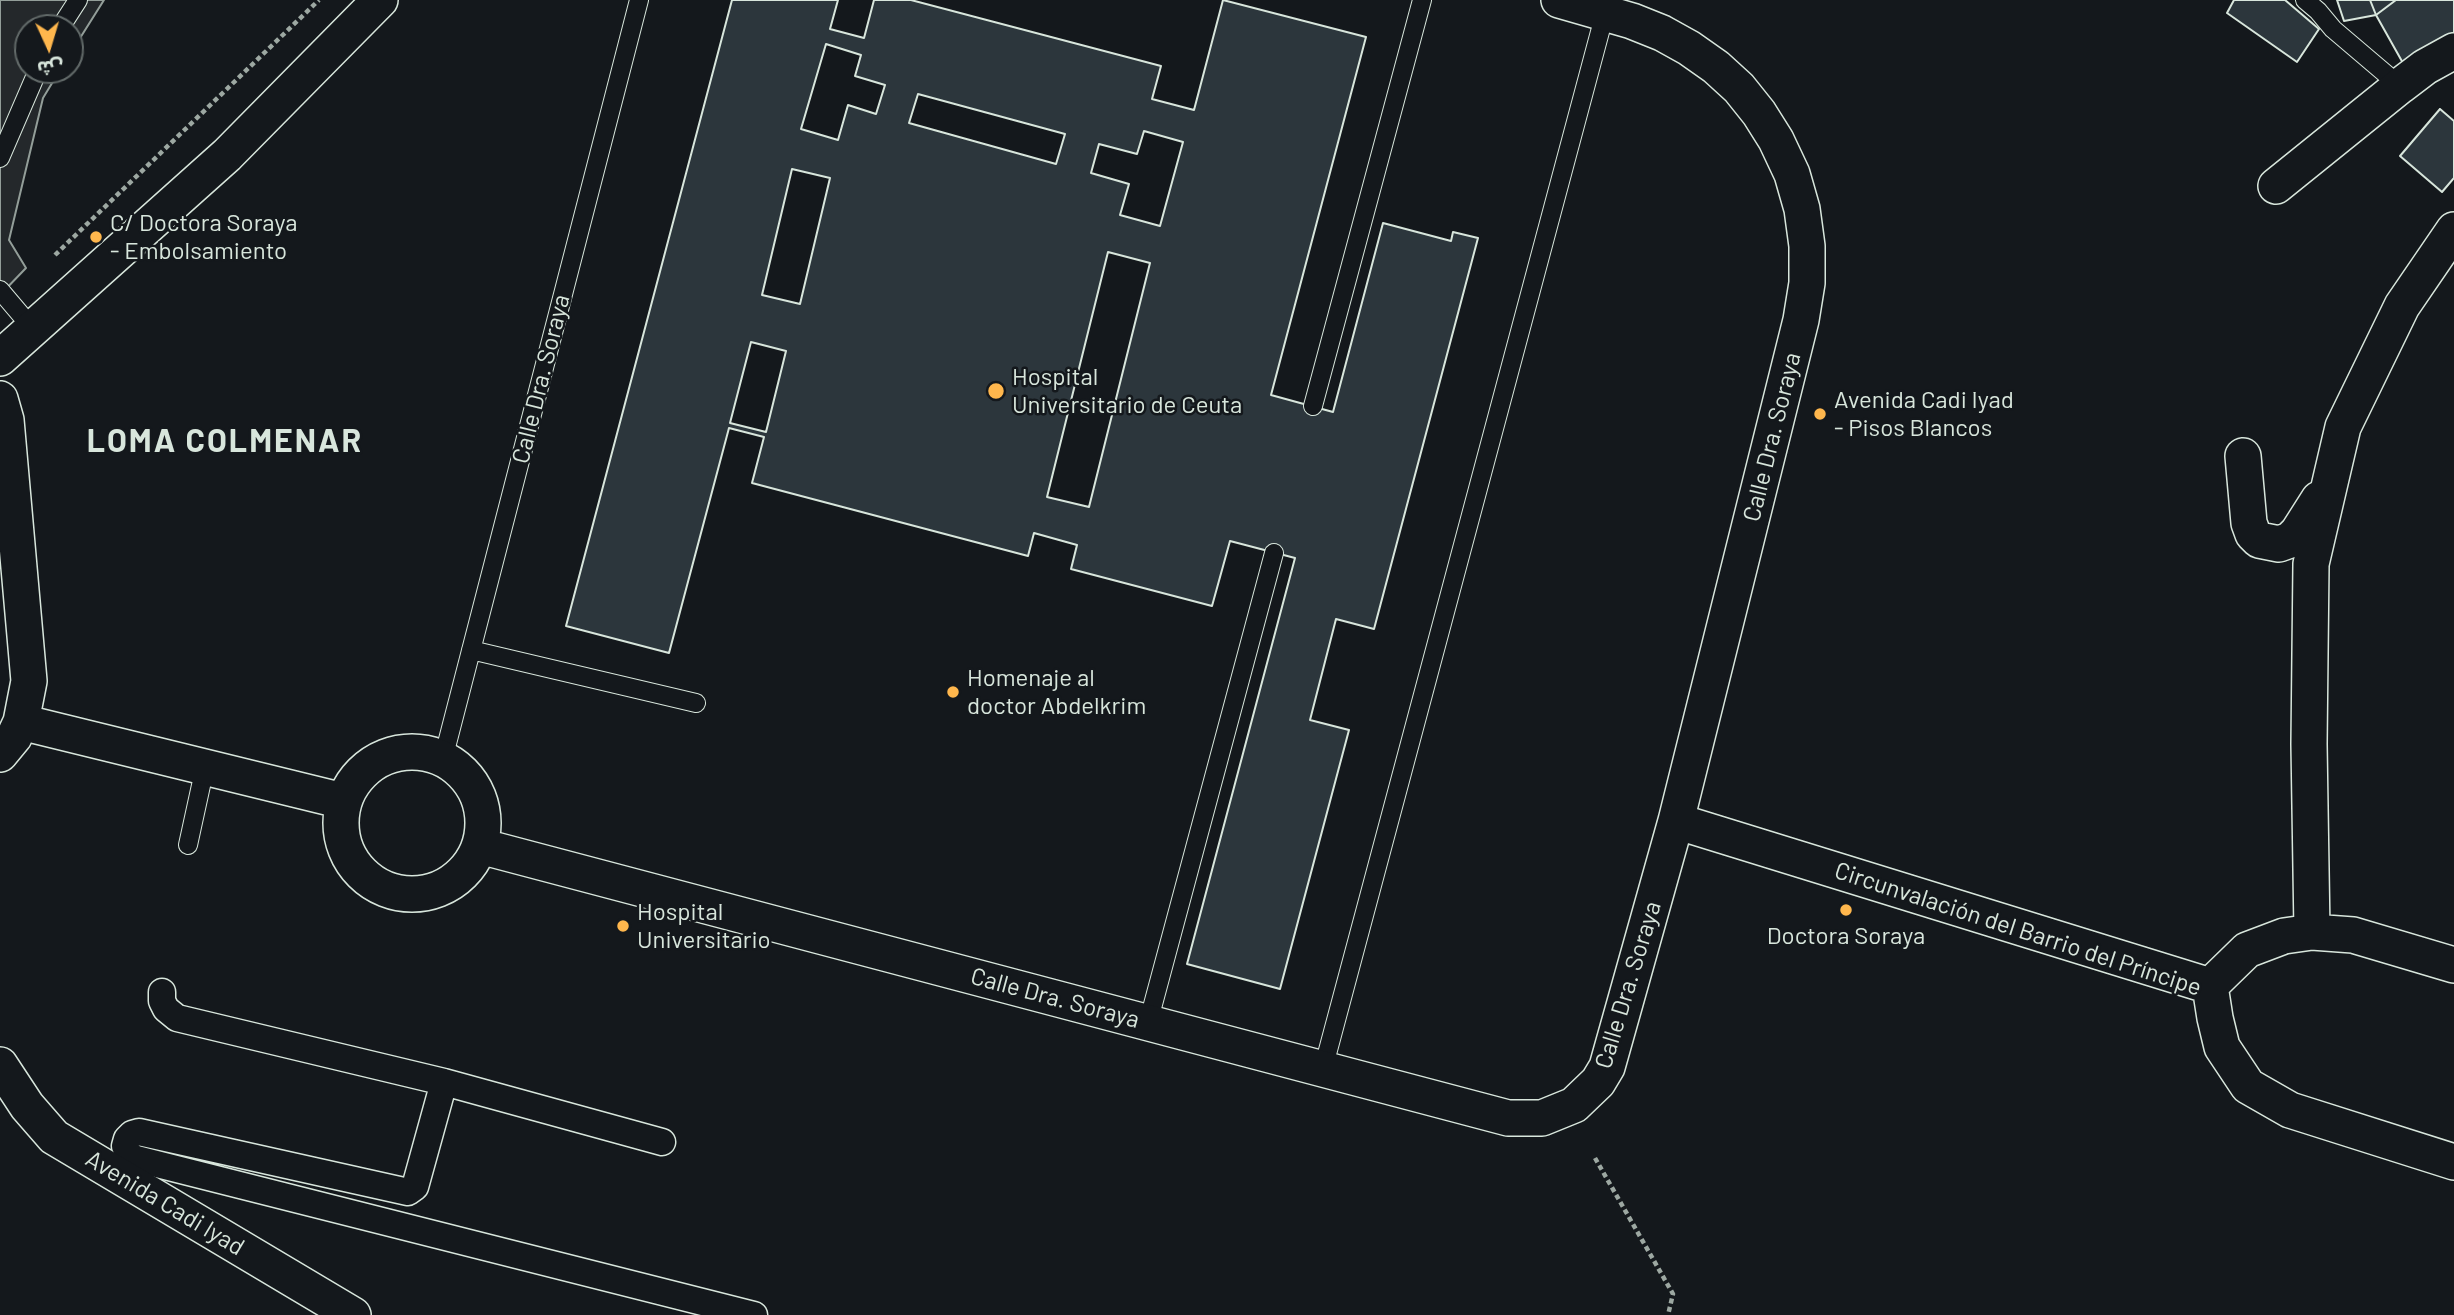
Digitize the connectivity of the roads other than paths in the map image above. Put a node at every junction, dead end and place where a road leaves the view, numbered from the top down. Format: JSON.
{"nodes":[{"id":1,"x":380,"y":0,"type":"edge"},
{"id":2,"x":639,"y":0,"type":"edge"},
{"id":3,"x":1422,"y":0,"type":"edge"},
{"id":4,"x":1559,"y":0,"type":"edge"},
{"id":5,"x":2305,"y":0,"type":"edge"},
{"id":6,"x":1605,"y":13,"type":"junction"},
{"id":7,"x":2454,"y":51,"type":"edge"},
{"id":8,"x":31,"y":84,"type":"edge"},
{"id":9,"x":2400,"y":86,"type":"junction"},
{"id":10,"x":0,"y":158,"type":"edge"},
{"id":11,"x":2276,"y":186,"type":"dead end"},
{"id":12,"x":2454,"y":230,"type":"edge"},
{"id":13,"x":0,"y":290,"type":"edge"},
{"id":14,"x":33,"y":329,"type":"junction"},
{"id":15,"x":0,"y":358,"type":"edge"},
{"id":16,"x":0,"y":399,"type":"edge"},
{"id":17,"x":1313,"y":406,"type":"dead end"},
{"id":18,"x":2243,"y":456,"type":"dead end"},
{"id":19,"x":2331,"y":478,"type":"junction"},
{"id":20,"x":1274,"y":553,"type":"dead end"},
{"id":21,"x":471,"y":650,"type":"junction"},
{"id":22,"x":696,"y":704,"type":"dead end"},
{"id":23,"x":21,"y":722,"type":"junction"},
{"id":24,"x":0,"y":754,"type":"edge"},
{"id":25,"x":443,"y":759,"type":"junction"},
{"id":26,"x":205,"y":767,"type":"junction"},
{"id":27,"x":344,"y":801,"type":"junction"},
{"id":28,"x":1676,"y":821,"type":"junction"},
{"id":29,"x":188,"y":845,"type":"dead end"},
{"id":30,"x":480,"y":846,"type":"junction"},
{"id":31,"x":2312,"y":932,"type":"junction"},
{"id":32,"x":2454,"y":965,"type":"edge"},
{"id":33,"x":2210,"y":986,"type":"junction"},
{"id":34,"x":162,"y":992,"type":"dead end"},
{"id":35,"x":1148,"y":1023,"type":"junction"},
{"id":36,"x":0,"y":1065,"type":"edge"},
{"id":37,"x":1323,"y":1069,"type":"junction"},
{"id":38,"x":444,"y":1082,"type":"junction"},
{"id":39,"x":662,"y":1142,"type":"dead end"},
{"id":40,"x":2454,"y":1162,"type":"edge"},
{"id":41,"x":353,"y":1315,"type":"edge"},
{"id":42,"x":754,"y":1315,"type":"edge"}],
"edges":[{"from":1,"to":14,"type":"street"},
{"from":2,"to":21,"type":"lane","name":"Calle Dra. Soraya"},
{"from":3,"to":17,"type":"lane"},
{"from":4,"to":6,"type":"street","name":"Calle Dra. Soraya"},
{"from":5,"to":9,"type":"lane"},
{"from":6,"to":28,"type":"street","name":"Calle Dra. Soraya"},
{"from":6,"to":37,"type":"lane"},
{"from":7,"to":9,"type":"street"},
{"from":8,"to":10,"type":"lane"},
{"from":9,"to":11,"type":"street"},
{"from":12,"to":19,"type":"street"},
{"from":13,"to":14,"type":"lane"},
{"from":14,"to":15,"type":"street"},
{"from":16,"to":23,"type":"street"},
{"from":18,"to":19,"type":"street"},
{"from":19,"to":31,"type":"street"},
{"from":20,"to":35,"type":"lane"},
{"from":21,"to":22,"type":"lane"},
{"from":21,"to":25,"type":"lane","name":"Calle Dra. Soraya"},
{"from":23,"to":24,"type":"street"},
{"from":23,"to":26,"type":"street"},
{"from":25,"to":27,"type":"street"},
{"from":25,"to":30,"type":"street"},
{"from":26,"to":27,"type":"street"},
{"from":26,"to":29,"type":"lane"},
{"from":27,"to":30,"type":"street"},
{"from":28,"to":33,"type":"street","name":"Circunvalación del Barrio del Príncipe"},
{"from":28,"to":37,"type":"street","name":"Calle Dra. Soraya"},
{"from":30,"to":35,"type":"street","name":"Calle Dra. Soraya"},
{"from":31,"to":32,"type":"street"},
{"from":31,"to":33,"type":"street"},
{"from":33,"to":40,"type":"street","name":"Circunvalación del Barrio del Príncipe"},
{"from":34,"to":38,"type":"street"},
{"from":35,"to":37,"type":"street","name":"Calle Dra. Soraya"},
{"from":36,"to":41,"type":"street","name":"Avenida Cadi Iyad"},
{"from":38,"to":39,"type":"street"},
{"from":38,"to":42,"type":"street"}]}
